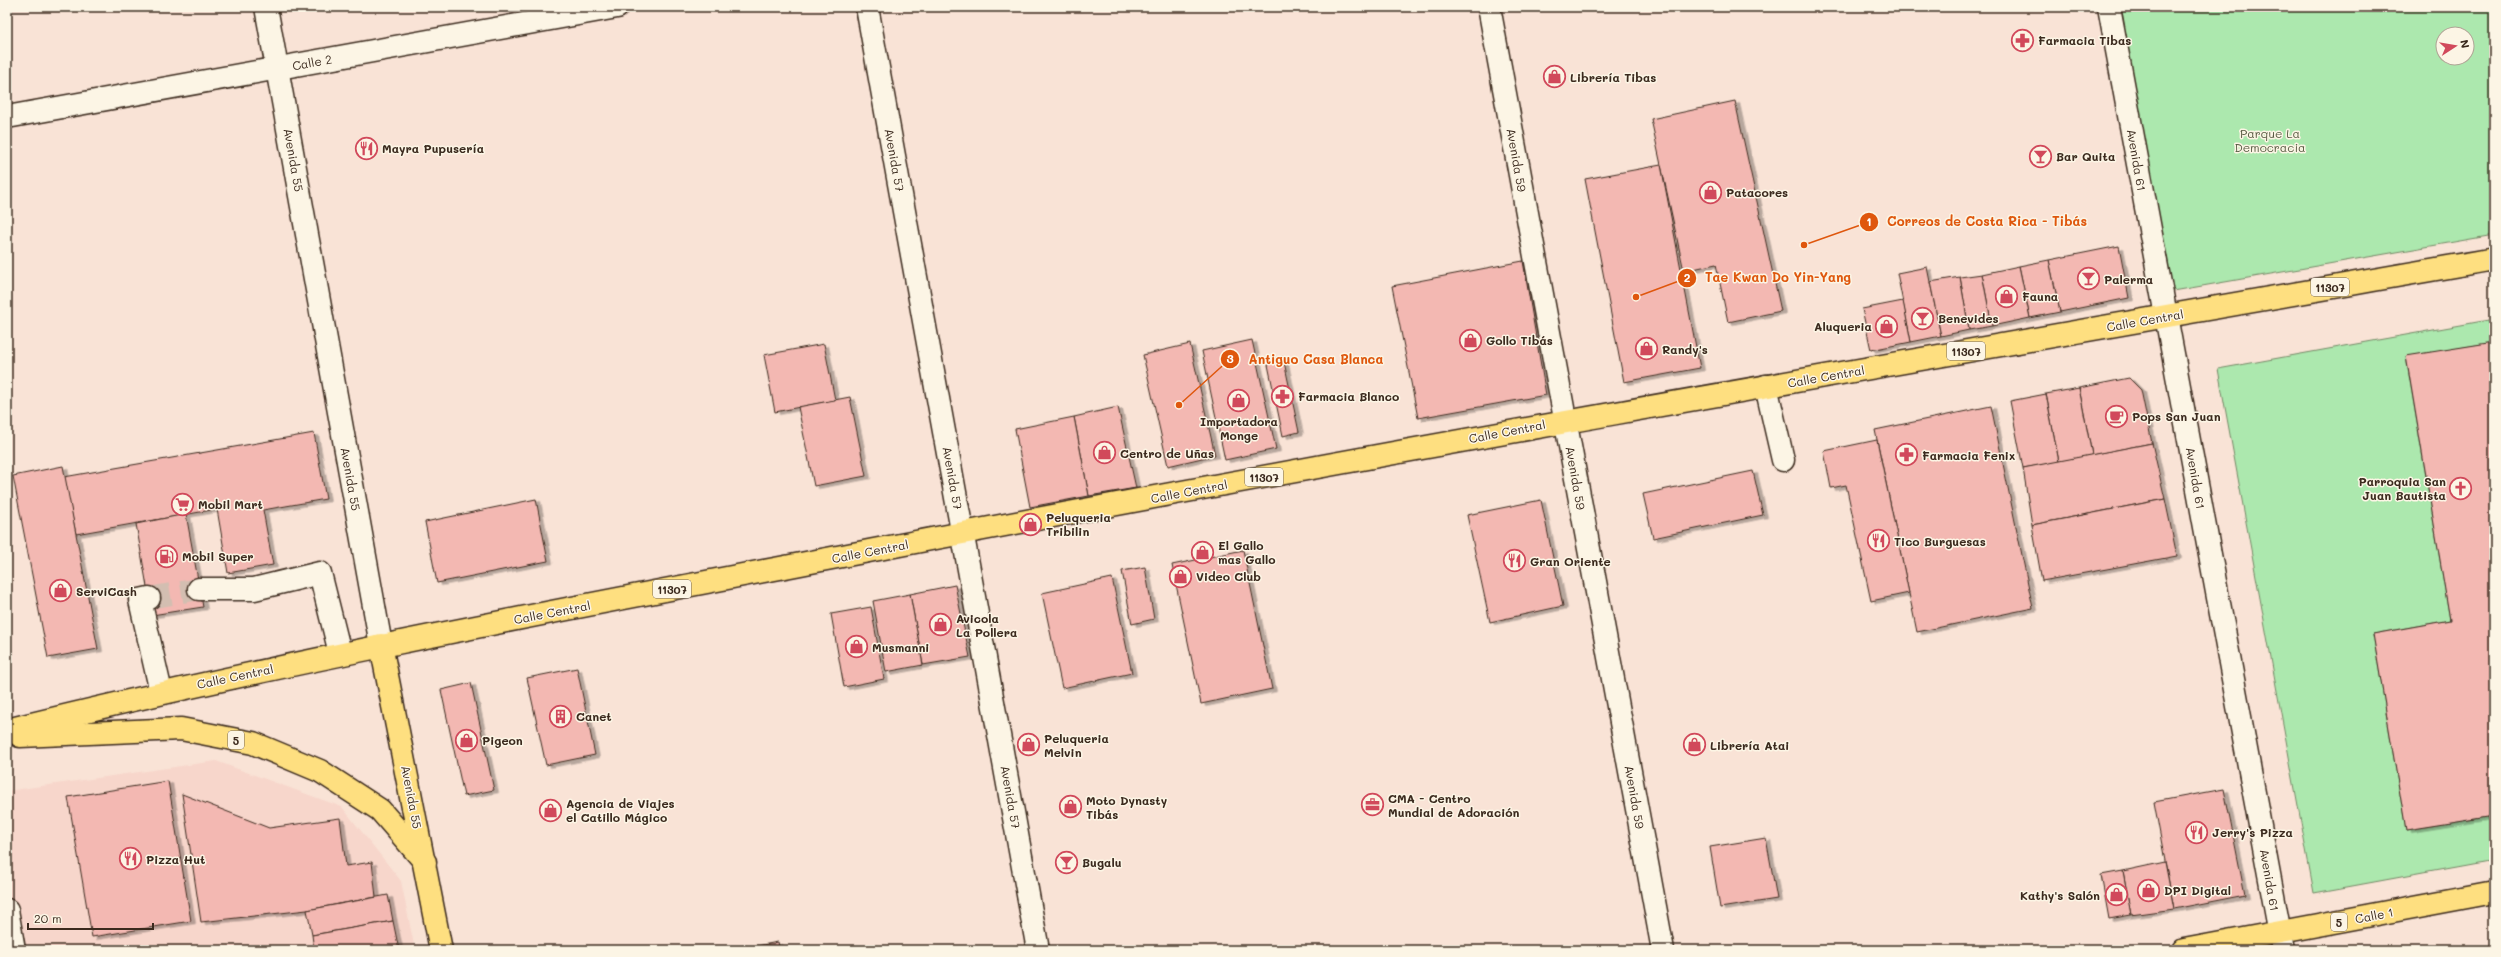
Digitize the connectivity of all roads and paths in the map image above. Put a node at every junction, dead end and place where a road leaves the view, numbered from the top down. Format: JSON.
{"nodes":[{"id":1,"x":266,"y":7,"type":"edge"},
{"id":2,"x":617,"y":7,"type":"edge"},
{"id":3,"x":867,"y":7,"type":"edge"},
{"id":4,"x":1489,"y":7,"type":"edge"},
{"id":5,"x":2109,"y":7,"type":"edge"},
{"id":6,"x":277,"y":69,"type":"junction"},
{"id":7,"x":7,"y":117,"type":"edge"},
{"id":8,"x":2494,"y":258,"type":"edge"},
{"id":9,"x":2166,"y":316,"type":"junction"},
{"id":10,"x":1766,"y":386,"type":"junction"},
{"id":11,"x":1566,"y":420,"type":"junction"},
{"id":12,"x":1783,"y":460,"type":"dead end"},
{"id":13,"x":963,"y":533,"type":"junction"},
{"id":14,"x":199,"y":589,"type":"tunnel mouth"},
{"id":15,"x":148,"y":598,"type":"dead end"},
{"id":16,"x":381,"y":645,"type":"junction"},
{"id":17,"x":340,"y":653,"type":"junction"},
{"id":18,"x":161,"y":692,"type":"junction"},
{"id":19,"x":7,"y":730,"type":"edge"},
{"id":20,"x":7,"y":737,"type":"edge"},
{"id":21,"x":425,"y":862,"type":"junction"},
{"id":22,"x":2494,"y":892,"type":"edge"},
{"id":23,"x":7,"y":910,"type":"edge"},
{"id":24,"x":2281,"y":941,"type":"edge"},
{"id":25,"x":14,"y":950,"type":"edge"},
{"id":26,"x":441,"y":950,"type":"edge"},
{"id":27,"x":1038,"y":950,"type":"edge"},
{"id":28,"x":1663,"y":950,"type":"edge"},
{"id":29,"x":2184,"y":950,"type":"edge"}],
"edges":[{"from":1,"to":6,"type":"street","name":"Avenida 55"},
{"from":2,"to":6,"type":"street","name":"Calle 2"},
{"from":3,"to":13,"type":"street","name":"Avenida 57"},
{"from":4,"to":11,"type":"street","name":"Avenida 59"},
{"from":5,"to":9,"type":"street","name":"Avenida 61"},
{"from":6,"to":7,"type":"street","name":"Calle 2"},
{"from":6,"to":16,"type":"street","name":"Avenida 55"},
{"from":8,"to":9,"type":"main road","name":"Calle Central","number":"11307"},
{"from":9,"to":10,"type":"main road","name":"Calle Central","number":"11307"},
{"from":9,"to":24,"type":"street","name":"Avenida 61"},
{"from":10,"to":11,"type":"main road","name":"Calle Central","number":"11307"},
{"from":10,"to":12,"type":"street"},
{"from":11,"to":13,"type":"main road","name":"Calle Central","number":"11307"},
{"from":11,"to":28,"type":"street","name":"Avenida 59"},
{"from":13,"to":16,"type":"main road","name":"Calle Central","number":"11307"},
{"from":13,"to":27,"type":"street","name":"Avenida 57"},
{"from":14,"to":17,"type":"street"},
{"from":15,"to":18,"type":"street"},
{"from":16,"to":17,"type":"main road","name":"Calle Central"},
{"from":16,"to":21,"type":"main road","name":"Avenida 55"},
{"from":17,"to":18,"type":"main road","name":"Calle Central"},
{"from":18,"to":19,"type":"main road","name":"Calle Central"},
{"from":20,"to":21,"type":"main road","number":"5"},
{"from":21,"to":26,"type":"main road","name":"Avenida 55"},
{"from":22,"to":24,"type":"main road","name":"Calle 1","number":"5"},
{"from":23,"to":25,"type":"street"},
{"from":24,"to":29,"type":"main road","name":"Calle 1","number":"5"}]}
